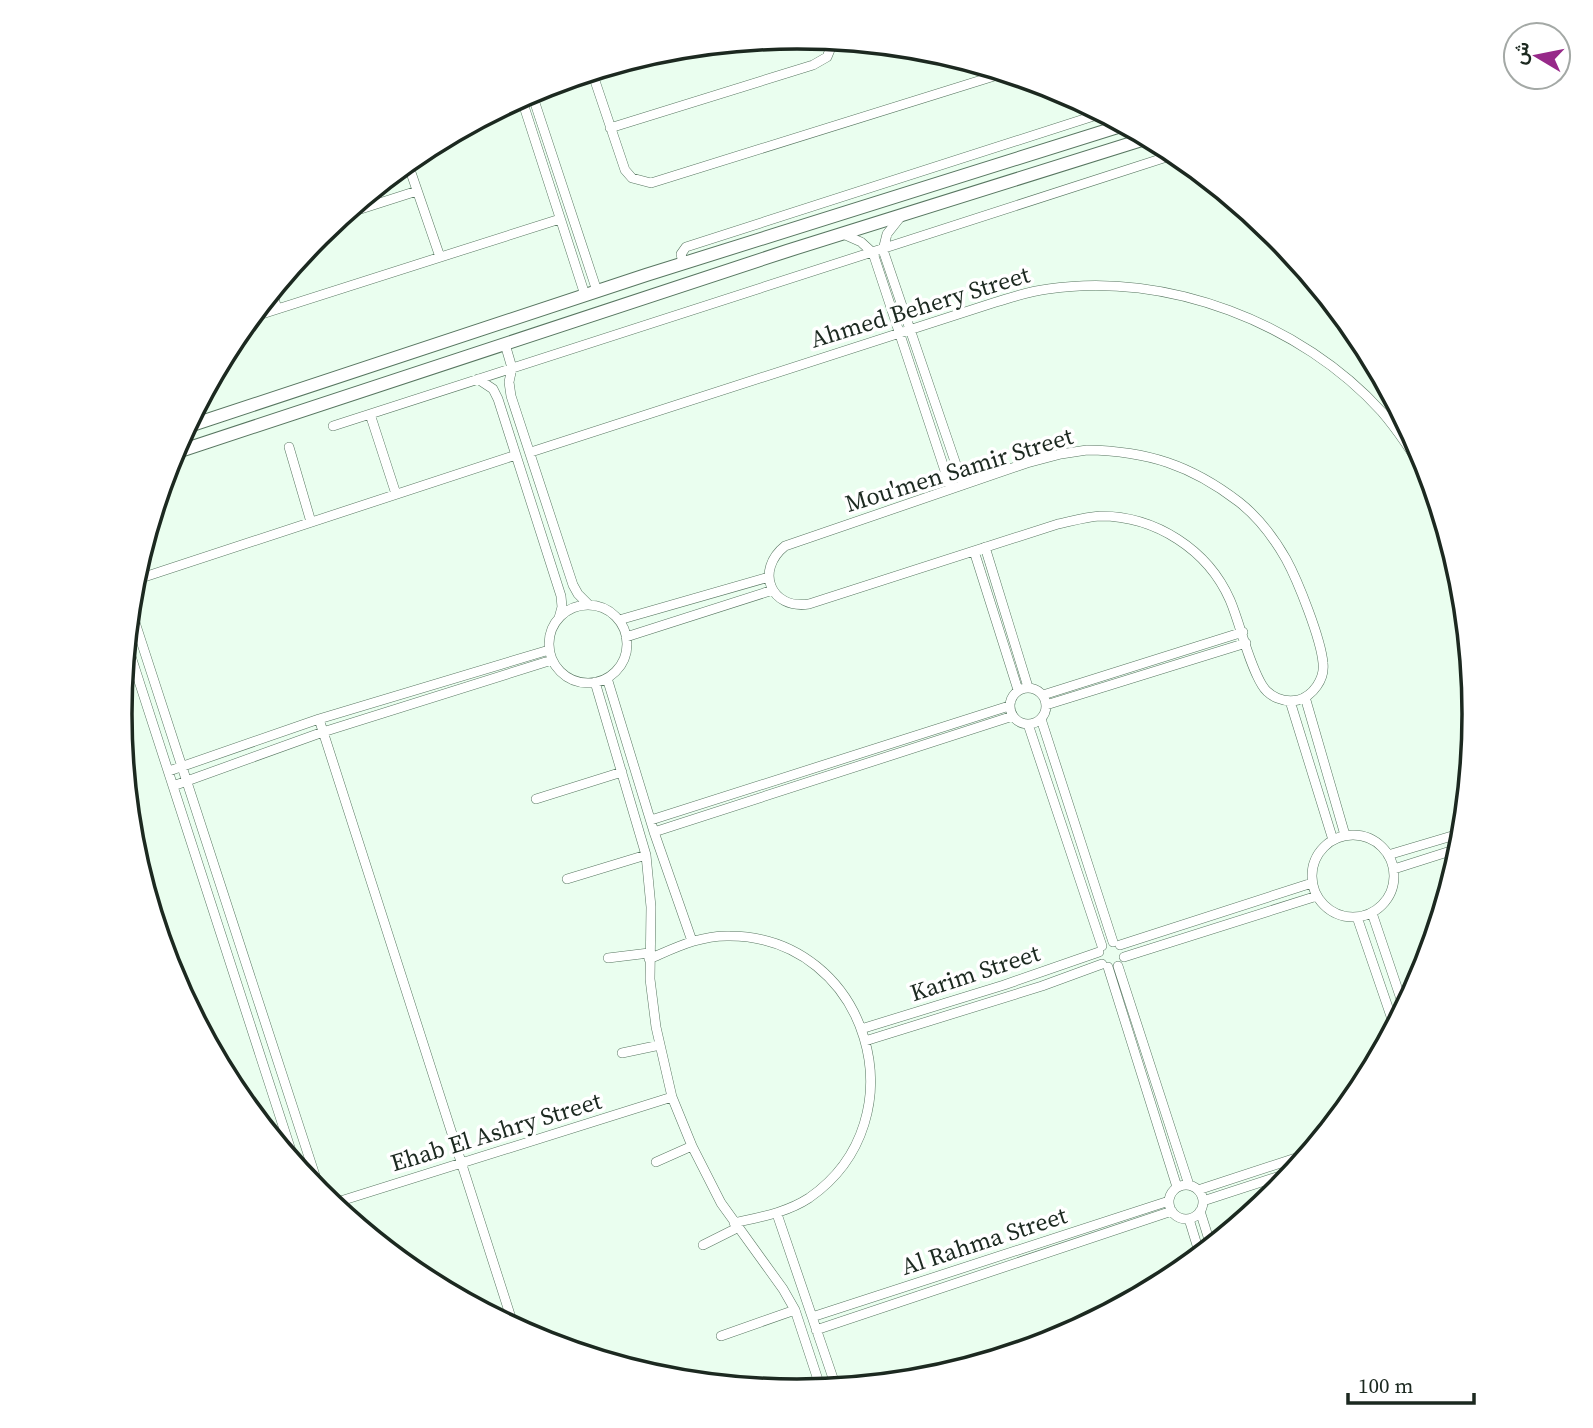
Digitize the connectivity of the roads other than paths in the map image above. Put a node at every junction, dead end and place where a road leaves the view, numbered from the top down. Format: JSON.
{"nodes":[{"id":1,"x":830,"y":50,"type":"edge"},
{"id":2,"x":989,"y":78,"type":"edge"},
{"id":3,"x":596,"y":80,"type":"edge"},
{"id":4,"x":534,"y":103,"type":"edge"},
{"id":5,"x":524,"y":108,"type":"edge"},
{"id":6,"x":1089,"y":117,"type":"edge"},
{"id":7,"x":610,"y":128,"type":"junction"},
{"id":8,"x":1110,"y":130,"type":"joint"},
{"id":9,"x":1136,"y":142,"type":"edge"},
{"id":10,"x":1116,"y":148,"type":"junction"},
{"id":11,"x":1162,"y":159,"type":"edge"},
{"id":12,"x":411,"y":173,"type":"edge"},
{"id":13,"x":417,"y":191,"type":"junction"},
{"id":14,"x":366,"y":207,"type":"edge"},
{"id":15,"x":902,"y":215,"type":"junction"},
{"id":16,"x":560,"y":219,"type":"junction"},
{"id":17,"x":781,"y":233,"type":"junction"},
{"id":18,"x":843,"y":234,"type":"junction"},
{"id":19,"x":883,"y":250,"type":"junction"},
{"id":20,"x":787,"y":251,"type":"junction"},
{"id":21,"x":873,"y":253,"type":"junction"},
{"id":22,"x":440,"y":257,"type":"junction"},
{"id":23,"x":683,"y":263,"type":"junction"},
{"id":24,"x":591,"y":293,"type":"junction"},
{"id":25,"x":275,"y":302,"type":"edge"},
{"id":26,"x":277,"y":309,"type":"junction"},
{"id":27,"x":267,"y":312,"type":"edge"},
{"id":28,"x":910,"y":329,"type":"junction"},
{"id":29,"x":899,"y":333,"type":"junction"},
{"id":30,"x":505,"y":344,"type":"junction"},
{"id":31,"x":426,"y":348,"type":"junction"},
{"id":32,"x":512,"y":368,"type":"junction"},
{"id":33,"x":433,"y":369,"type":"junction"},
{"id":34,"x":478,"y":379,"type":"junction"},
{"id":35,"x":370,"y":414,"type":"junction"},
{"id":36,"x":199,"y":423,"type":"edge"},
{"id":37,"x":333,"y":426,"type":"dead end"},
{"id":38,"x":1403,"y":443,"type":"edge"},
{"id":39,"x":289,"y":447,"type":"dead end"},
{"id":40,"x":187,"y":449,"type":"edge"},
{"id":41,"x":531,"y":452,"type":"junction"},
{"id":42,"x":516,"y":455,"type":"junction"},
{"id":43,"x":963,"y":485,"type":"junction"},
{"id":44,"x":951,"y":489,"type":"junction"},
{"id":45,"x":396,"y":494,"type":"junction"},
{"id":46,"x":312,"y":522,"type":"junction"},
{"id":47,"x":985,"y":547,"type":"junction"},
{"id":48,"x":974,"y":551,"type":"junction"},
{"id":49,"x":146,"y":576,"type":"edge"},
{"id":50,"x":769,"y":576,"type":"junction"},
{"id":51,"x":773,"y":590,"type":"junction"},
{"id":52,"x":589,"y":605,"type":"junction"},
{"id":53,"x":559,"y":618,"type":"junction"},
{"id":54,"x":619,"y":621,"type":"junction"},
{"id":55,"x":137,"y":628,"type":"edge"},
{"id":56,"x":1243,"y":632,"type":"junction"},
{"id":57,"x":626,"y":637,"type":"junction"},
{"id":58,"x":1246,"y":643,"type":"junction"},
{"id":59,"x":549,"y":650,"type":"junction"},
{"id":60,"x":552,"y":660,"type":"junction"},
{"id":61,"x":134,"y":662,"type":"edge"},
{"id":62,"x":607,"y":678,"type":"junction"},
{"id":63,"x":595,"y":682,"type":"junction"},
{"id":64,"x":1023,"y":688,"type":"junction"},
{"id":65,"x":1305,"y":697,"type":"junction"},
{"id":66,"x":1045,"y":700,"type":"junction"},
{"id":67,"x":1290,"y":701,"type":"junction"},
{"id":68,"x":1009,"y":706,"type":"junction"},
{"id":69,"x":1013,"y":716,"type":"junction"},
{"id":70,"x":319,"y":719,"type":"junction"},
{"id":71,"x":1041,"y":719,"type":"junction"},
{"id":72,"x":1028,"y":724,"type":"junction"},
{"id":73,"x":323,"y":732,"type":"junction"},
{"id":74,"x":182,"y":766,"type":"junction"},
{"id":75,"x":169,"y":771,"type":"junction"},
{"id":76,"x":622,"y":772,"type":"junction"},
{"id":77,"x":187,"y":781,"type":"junction"},
{"id":78,"x":173,"y":786,"type":"junction"},
{"id":79,"x":536,"y":799,"type":"dead end"},
{"id":80,"x":651,"y":820,"type":"junction"},
{"id":81,"x":654,"y":832,"type":"junction"},
{"id":82,"x":1345,"y":835,"type":"junction"},
{"id":83,"x":1450,"y":837,"type":"edge"},
{"id":84,"x":1333,"y":840,"type":"junction"},
{"id":85,"x":1447,"y":852,"type":"edge"},
{"id":86,"x":646,"y":855,"type":"junction"},
{"id":87,"x":1388,"y":855,"type":"junction"},
{"id":88,"x":1394,"y":869,"type":"junction"},
{"id":89,"x":567,"y":878,"type":"dead end"},
{"id":90,"x":1312,"y":883,"type":"junction"},
{"id":91,"x":1317,"y":896,"type":"junction"},
{"id":92,"x":1372,"y":913,"type":"junction"},
{"id":93,"x":1357,"y":917,"type":"junction"},
{"id":94,"x":692,"y":941,"type":"junction"},
{"id":95,"x":1116,"y":943,"type":"junction"},
{"id":96,"x":1101,"y":949,"type":"junction"},
{"id":97,"x":649,"y":956,"type":"junction"},
{"id":98,"x":1124,"y":957,"type":"junction"},
{"id":99,"x":608,"y":958,"type":"dead end"},
{"id":100,"x":1105,"y":965,"type":"junction"},
{"id":101,"x":1118,"y":966,"type":"junction"},
{"id":102,"x":1399,"y":994,"type":"edge"},
{"id":103,"x":926,"y":1009,"type":"junction"},
{"id":104,"x":1390,"y":1014,"type":"edge"},
{"id":105,"x":930,"y":1021,"type":"junction"},
{"id":106,"x":861,"y":1029,"type":"junction"},
{"id":107,"x":865,"y":1041,"type":"junction"},
{"id":108,"x":660,"y":1045,"type":"junction"},
{"id":109,"x":622,"y":1053,"type":"dead end"},
{"id":110,"x":672,"y":1097,"type":"junction"},
{"id":111,"x":288,"y":1141,"type":"edge"},
{"id":112,"x":692,"y":1146,"type":"junction"},
{"id":113,"x":1289,"y":1159,"type":"edge"},
{"id":114,"x":461,"y":1162,"type":"junction"},
{"id":115,"x":656,"y":1162,"type":"dead end"},
{"id":116,"x":315,"y":1171,"type":"edge"},
{"id":117,"x":1271,"y":1180,"type":"edge"},
{"id":118,"x":1177,"y":1187,"type":"junction"},
{"id":119,"x":1193,"y":1187,"type":"junction"},
{"id":120,"x":343,"y":1200,"type":"edge"},
{"id":121,"x":1169,"y":1201,"type":"junction"},
{"id":122,"x":1201,"y":1206,"type":"junction"},
{"id":123,"x":1172,"y":1211,"type":"junction"},
{"id":124,"x":777,"y":1214,"type":"junction"},
{"id":125,"x":1189,"y":1219,"type":"junction"},
{"id":126,"x":736,"y":1225,"type":"junction"},
{"id":127,"x":1208,"y":1236,"type":"edge"},
{"id":128,"x":703,"y":1245,"type":"dead end"},
{"id":129,"x":1197,"y":1245,"type":"edge"},
{"id":130,"x":795,"y":1310,"type":"junction"},
{"id":131,"x":510,"y":1313,"type":"edge"},
{"id":132,"x":812,"y":1317,"type":"junction"},
{"id":133,"x":817,"y":1330,"type":"junction"},
{"id":134,"x":721,"y":1336,"type":"dead end"},
{"id":135,"x":833,"y":1378,"type":"edge"},
{"id":136,"x":818,"y":1379,"type":"edge"}],
"edges":[{"from":1,"to":7,"type":"street"},
{"from":2,"to":7,"type":"street"},
{"from":3,"to":7,"type":"street"},
{"from":4,"to":24,"type":"street"},
{"from":5,"to":16,"type":"street"},
{"from":6,"to":23,"type":"street"},
{"from":8,"to":10,"type":"street"},
{"from":8,"to":17,"type":"street"},
{"from":9,"to":10,"type":"street"},
{"from":10,"to":15,"type":"street"},
{"from":11,"to":19,"type":"street"},
{"from":12,"to":13,"type":"street"},
{"from":13,"to":14,"type":"street"},
{"from":13,"to":22,"type":"street"},
{"from":15,"to":18,"type":"street"},
{"from":15,"to":19,"type":"street"},
{"from":16,"to":22,"type":"street"},
{"from":16,"to":24,"type":"street"},
{"from":17,"to":20,"type":"street"},
{"from":17,"to":23,"type":"street"},
{"from":18,"to":20,"type":"street"},
{"from":18,"to":21,"type":"street"},
{"from":19,"to":21,"type":"street"},
{"from":19,"to":28,"type":"street"},
{"from":20,"to":30,"type":"street"},
{"from":21,"to":29,"type":"street"},
{"from":21,"to":32,"type":"street"},
{"from":22,"to":26,"type":"street"},
{"from":23,"to":24,"type":"street"},
{"from":24,"to":31,"type":"street"},
{"from":25,"to":26,"type":"street"},
{"from":26,"to":27,"type":"street"},
{"from":28,"to":29,"type":"street","name":"Ahmed Behery Street"},
{"from":28,"to":38,"type":"street","name":"Ahmed Behery Street"},
{"from":28,"to":43,"type":"street"},
{"from":29,"to":41,"type":"street","name":"Ahmed Behery Street"},
{"from":29,"to":44,"type":"street"},
{"from":30,"to":32,"type":"street"},
{"from":30,"to":33,"type":"street"},
{"from":31,"to":33,"type":"street"},
{"from":31,"to":36,"type":"street"},
{"from":32,"to":34,"type":"street"},
{"from":32,"to":41,"type":"street"},
{"from":33,"to":40,"type":"street"},
{"from":34,"to":35,"type":"street"},
{"from":34,"to":42,"type":"street"},
{"from":35,"to":37,"type":"street"},
{"from":35,"to":45,"type":"street"},
{"from":39,"to":46,"type":"street"},
{"from":41,"to":52,"type":"street"},
{"from":42,"to":45,"type":"street"},
{"from":42,"to":53,"type":"street"},
{"from":43,"to":44,"type":"street","name":"Mou'men Samir Street"},
{"from":43,"to":65,"type":"street","name":"Mou'men Samir Street"},
{"from":44,"to":50,"type":"street","name":"Mou'men Samir Street"},
{"from":45,"to":46,"type":"street"},
{"from":46,"to":49,"type":"street"},
{"from":47,"to":48,"type":"street"},
{"from":47,"to":56,"type":"street"},
{"from":47,"to":64,"type":"street"},
{"from":48,"to":51,"type":"street"},
{"from":48,"to":64,"type":"street"},
{"from":50,"to":51,"type":"street"},
{"from":50,"to":54,"type":"street"},
{"from":51,"to":57,"type":"street"},
{"from":52,"to":53,"type":"street"},
{"from":52,"to":54,"type":"street"},
{"from":53,"to":59,"type":"street"},
{"from":54,"to":57,"type":"street"},
{"from":55,"to":74,"type":"street"},
{"from":56,"to":58,"type":"street"},
{"from":56,"to":66,"type":"street"},
{"from":57,"to":62,"type":"street"},
{"from":58,"to":66,"type":"street"},
{"from":58,"to":67,"type":"street"},
{"from":59,"to":60,"type":"street"},
{"from":59,"to":70,"type":"street"},
{"from":60,"to":63,"type":"street"},
{"from":60,"to":73,"type":"street"},
{"from":61,"to":75,"type":"street"},
{"from":62,"to":63,"type":"street"},
{"from":62,"to":80,"type":"street"},
{"from":63,"to":76,"type":"street"},
{"from":64,"to":66,"type":"street"},
{"from":64,"to":68,"type":"street"},
{"from":65,"to":67,"type":"street"},
{"from":65,"to":82,"type":"street"},
{"from":66,"to":71,"type":"street"},
{"from":67,"to":84,"type":"street"},
{"from":68,"to":69,"type":"street"},
{"from":68,"to":80,"type":"street"},
{"from":69,"to":72,"type":"street"},
{"from":69,"to":81,"type":"street"},
{"from":70,"to":73,"type":"street"},
{"from":70,"to":74,"type":"street"},
{"from":71,"to":72,"type":"street"},
{"from":71,"to":95,"type":"street"},
{"from":72,"to":96,"type":"street"},
{"from":73,"to":77,"type":"street"},
{"from":73,"to":114,"type":"street"},
{"from":74,"to":75,"type":"street"},
{"from":74,"to":77,"type":"street"},
{"from":75,"to":78,"type":"street"},
{"from":76,"to":79,"type":"street"},
{"from":76,"to":86,"type":"street"},
{"from":77,"to":78,"type":"street"},
{"from":77,"to":116,"type":"street"},
{"from":78,"to":111,"type":"street"},
{"from":80,"to":81,"type":"street"},
{"from":81,"to":94,"type":"street"},
{"from":82,"to":84,"type":"street"},
{"from":82,"to":87,"type":"street"},
{"from":83,"to":87,"type":"street"},
{"from":84,"to":90,"type":"street"},
{"from":85,"to":88,"type":"street"},
{"from":86,"to":89,"type":"street"},
{"from":86,"to":97,"type":"street"},
{"from":87,"to":88,"type":"street"},
{"from":88,"to":92,"type":"street"},
{"from":90,"to":91,"type":"street"},
{"from":90,"to":95,"type":"street","name":"Karim Street"},
{"from":91,"to":93,"type":"street"},
{"from":91,"to":98,"type":"street"},
{"from":92,"to":93,"type":"street"},
{"from":92,"to":102,"type":"street"},
{"from":93,"to":104,"type":"street"},
{"from":94,"to":97,"type":"street"},
{"from":94,"to":106,"type":"street"},
{"from":95,"to":96,"type":"street","name":"Karim Street"},
{"from":95,"to":98,"type":"street"},
{"from":96,"to":100,"type":"street"},
{"from":96,"to":103,"type":"street","name":"Karim Street"},
{"from":97,"to":99,"type":"street"},
{"from":97,"to":108,"type":"street"},
{"from":98,"to":101,"type":"street"},
{"from":100,"to":101,"type":"street","name":"Karim Street"},
{"from":100,"to":105,"type":"street","name":"Karim Street"},
{"from":100,"to":118,"type":"street"},
{"from":101,"to":119,"type":"street"},
{"from":103,"to":105,"type":"street"},
{"from":103,"to":106,"type":"street","name":"Karim Street"},
{"from":105,"to":107,"type":"street","name":"Karim Street"},
{"from":106,"to":107,"type":"street"},
{"from":107,"to":124,"type":"street"},
{"from":108,"to":109,"type":"street"},
{"from":108,"to":110,"type":"street"},
{"from":110,"to":112,"type":"street"},
{"from":110,"to":114,"type":"street","name":"Ehab El Ashry Street"},
{"from":112,"to":115,"type":"street"},
{"from":112,"to":126,"type":"street"},
{"from":113,"to":119,"type":"street"},
{"from":114,"to":120,"type":"street","name":"Ehab El Ashry Street"},
{"from":114,"to":131,"type":"street"},
{"from":117,"to":122,"type":"street"},
{"from":118,"to":119,"type":"street"},
{"from":118,"to":121,"type":"street"},
{"from":119,"to":122,"type":"street"},
{"from":121,"to":123,"type":"street"},
{"from":121,"to":132,"type":"street","name":"Al Rahma Street"},
{"from":122,"to":125,"type":"street"},
{"from":122,"to":127,"type":"street"},
{"from":123,"to":125,"type":"street"},
{"from":123,"to":133,"type":"street","name":"Al Rahma Street"},
{"from":124,"to":126,"type":"street"},
{"from":124,"to":132,"type":"street"},
{"from":125,"to":129,"type":"street"},
{"from":126,"to":128,"type":"street"},
{"from":126,"to":130,"type":"street"},
{"from":130,"to":134,"type":"street"},
{"from":130,"to":136,"type":"street"},
{"from":132,"to":133,"type":"street"},
{"from":133,"to":135,"type":"street"}]}
